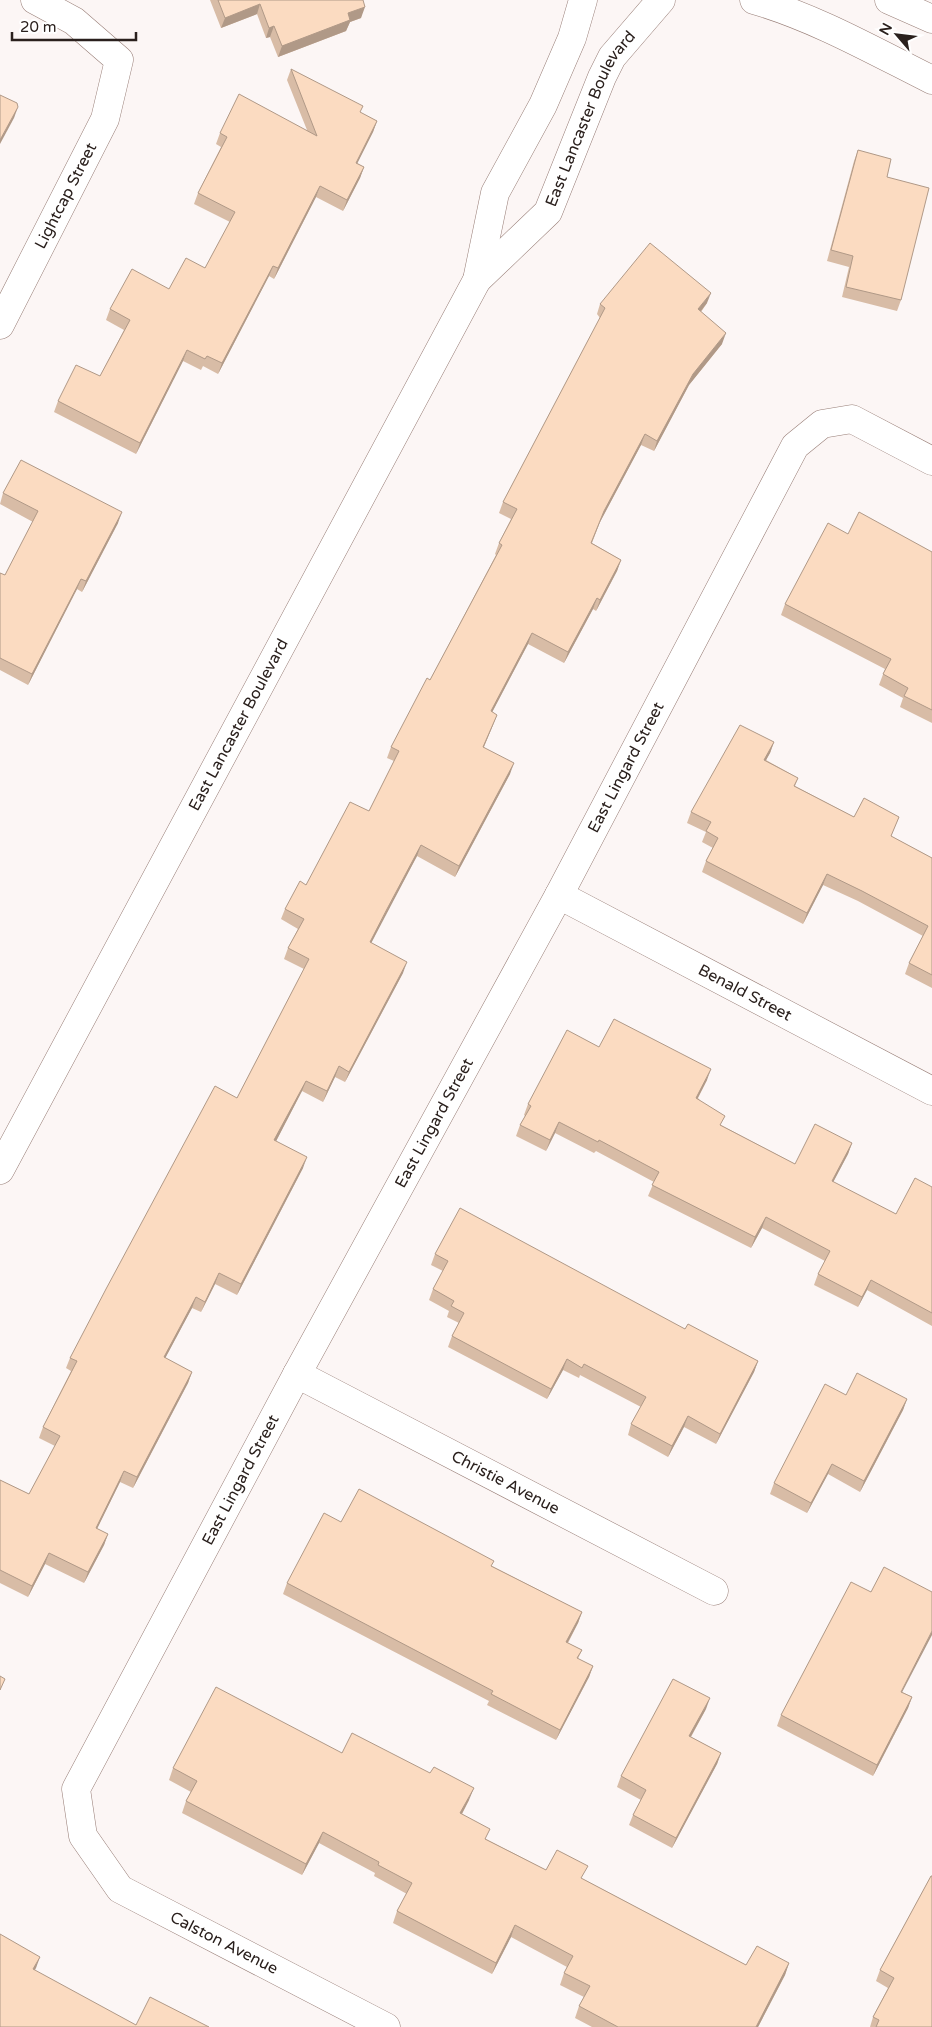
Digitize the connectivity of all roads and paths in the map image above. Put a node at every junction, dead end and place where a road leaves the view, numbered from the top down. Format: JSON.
{"nodes":[{"id":1,"x":35,"y":0,"type":"edge"},
{"id":2,"x":583,"y":0,"type":"edge"},
{"id":3,"x":661,"y":0,"type":"edge"},
{"id":4,"x":754,"y":0,"type":"edge"},
{"id":5,"x":889,"y":0,"type":"edge"},
{"id":6,"x":932,"y":19,"type":"edge"},
{"id":7,"x":932,"y":80,"type":"edge"},
{"id":8,"x":477,"y":280,"type":"junction"},
{"id":9,"x":0,"y":325,"type":"edge"},
{"id":10,"x":932,"y":461,"type":"edge"},
{"id":11,"x":559,"y":895,"type":"junction"},
{"id":12,"x":932,"y":1091,"type":"edge"},
{"id":13,"x":0,"y":1170,"type":"edge"},
{"id":14,"x":297,"y":1374,"type":"junction"},
{"id":15,"x":714,"y":1591,"type":"dead end"},
{"id":16,"x":83,"y":1836,"type":"joint"},
{"id":17,"x":386,"y":2027,"type":"edge"}],
"edges":[{"from":1,"to":9,"type":"street","name":"Lightcap Street"},
{"from":2,"to":8,"type":"street","name":"East Lancaster Boulevard"},
{"from":3,"to":8,"type":"street","name":"East Lancaster Boulevard"},
{"from":4,"to":7,"type":"street"},
{"from":5,"to":6,"type":"street"},
{"from":8,"to":13,"type":"street","name":"East Lancaster Boulevard"},
{"from":10,"to":11,"type":"street","name":"East Lingard Street"},
{"from":11,"to":12,"type":"street","name":"Benald Street"},
{"from":11,"to":14,"type":"street","name":"East Lingard Street"},
{"from":14,"to":15,"type":"street","name":"Christie Avenue"},
{"from":14,"to":16,"type":"street","name":"East Lingard Street"},
{"from":16,"to":17,"type":"street","name":"Calston Avenue"}]}
